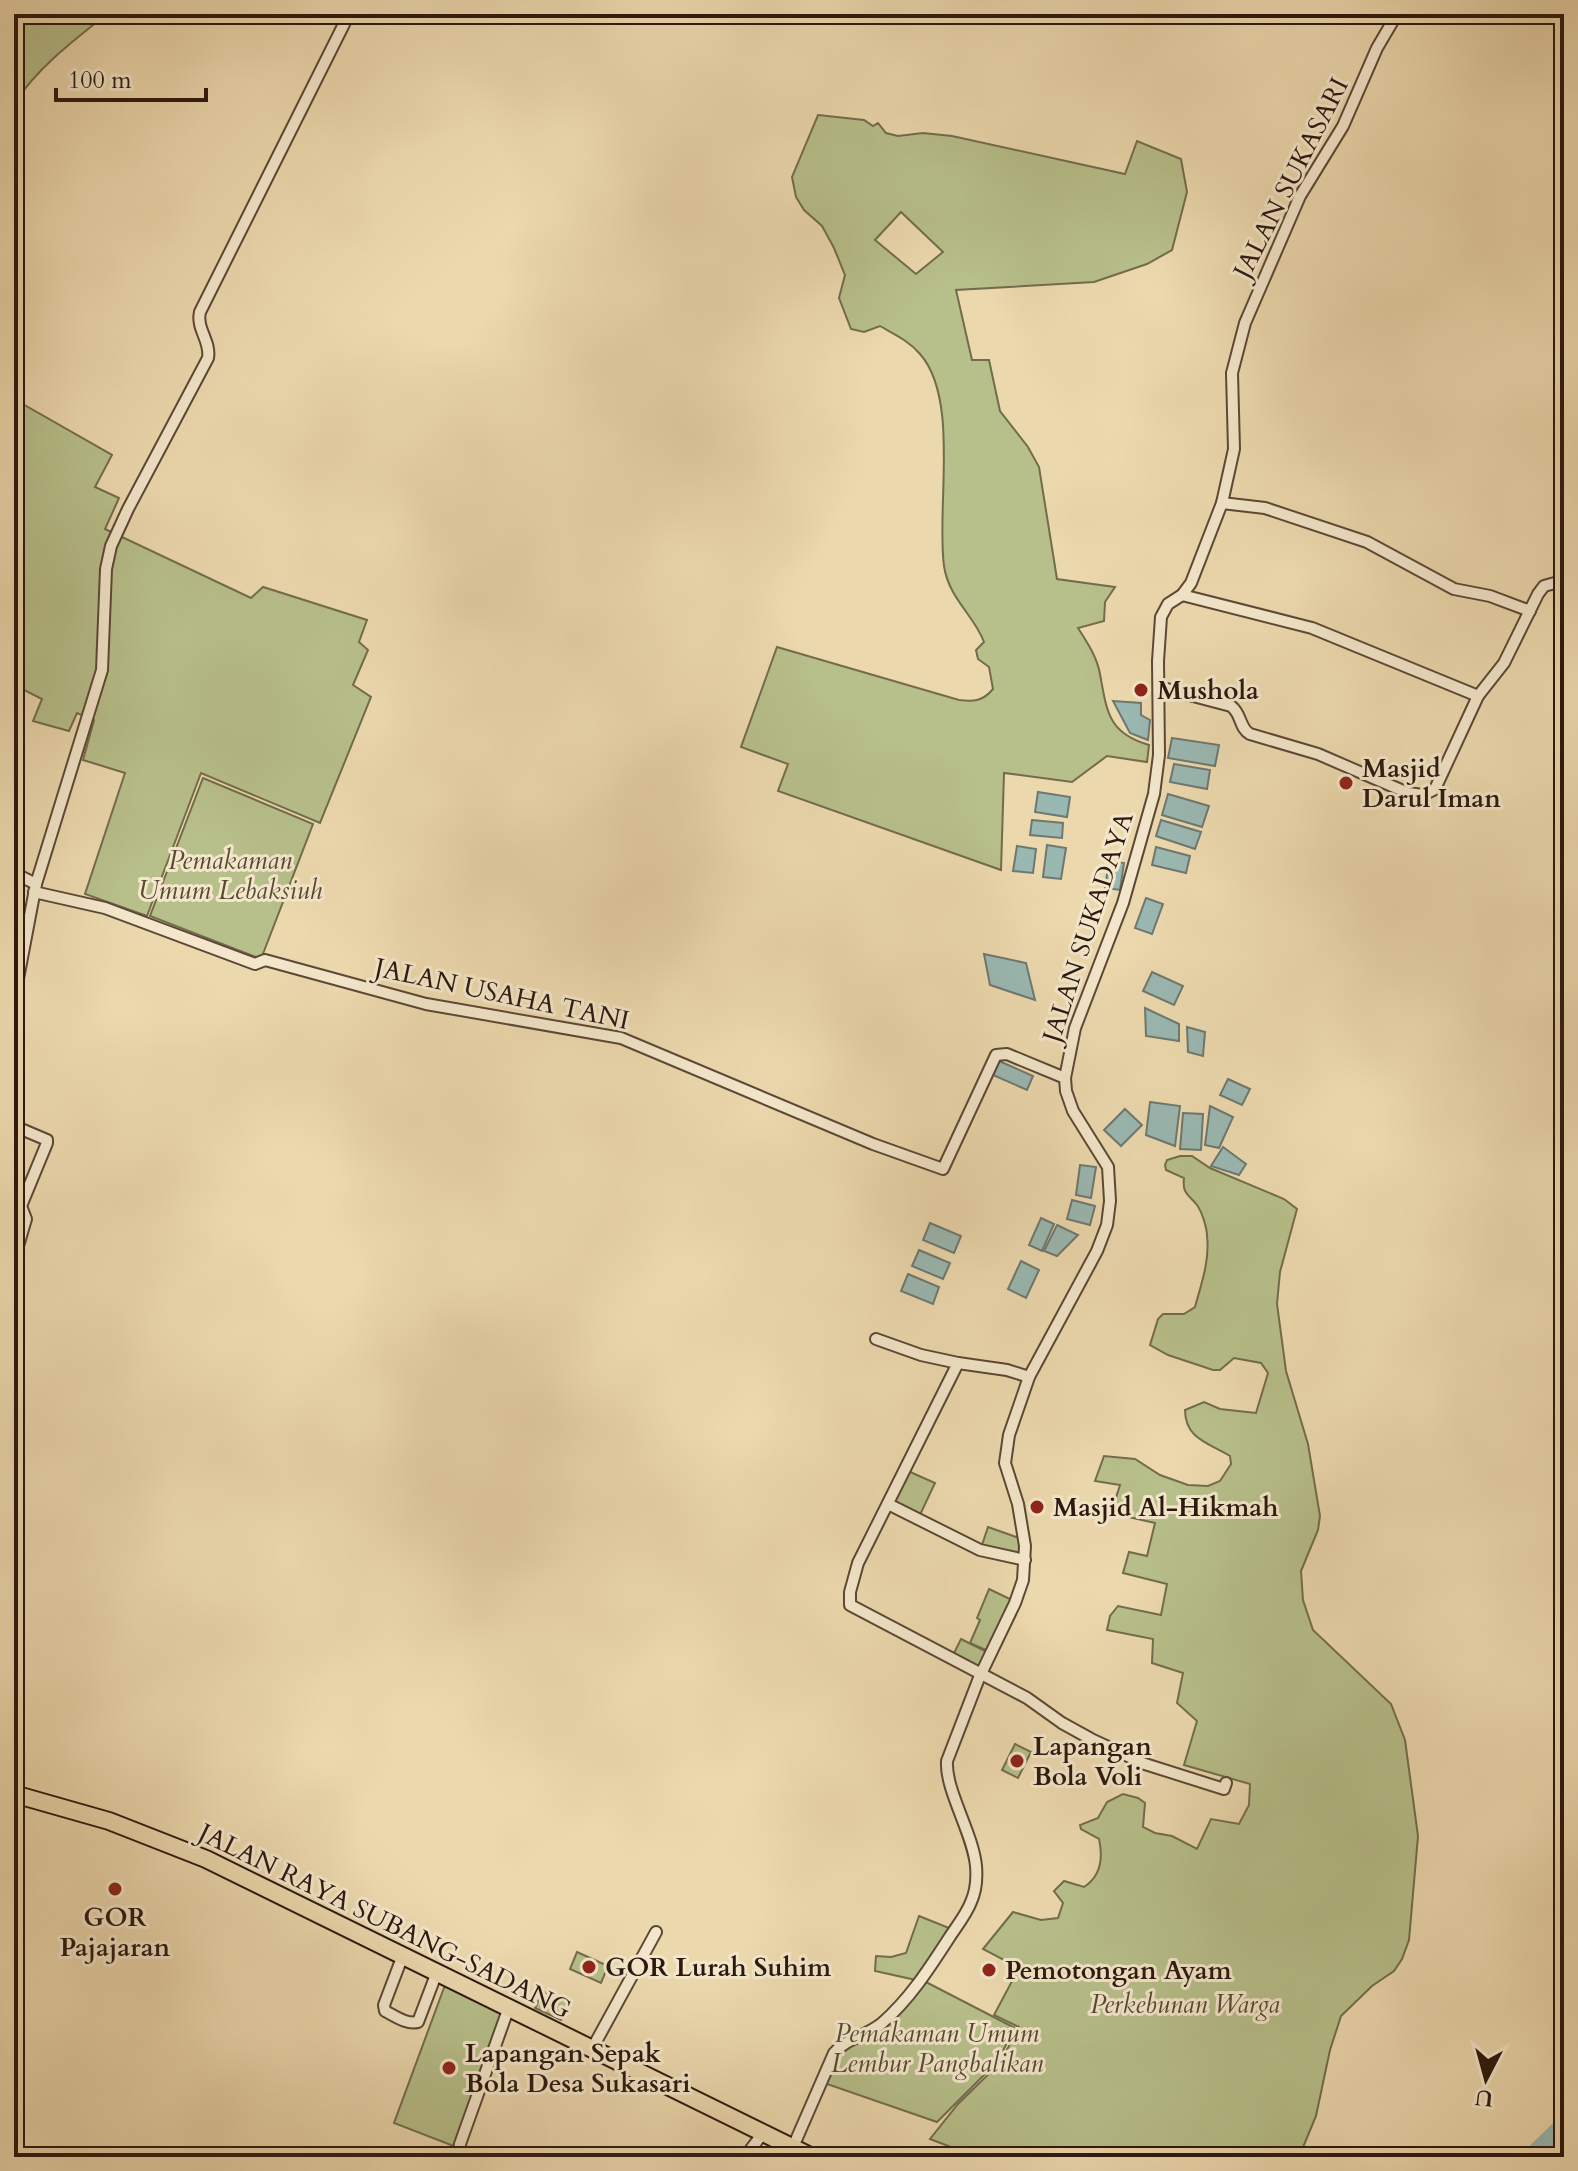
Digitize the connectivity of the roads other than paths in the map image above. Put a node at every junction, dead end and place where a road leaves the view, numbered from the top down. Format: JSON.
{"nodes":[{"id":1,"x":349,"y":14,"type":"edge"},
{"id":2,"x":1397,"y":14,"type":"edge"},
{"id":3,"x":1222,"y":503,"type":"junction"},
{"id":4,"x":1564,"y":577,"type":"edge"},
{"id":5,"x":1182,"y":595,"type":"junction"},
{"id":6,"x":1530,"y":611,"type":"junction"},
{"id":7,"x":1159,"y":687,"type":"junction"},
{"id":8,"x":1478,"y":696,"type":"junction"},
{"id":9,"x":14,"y":873,"type":"edge"},
{"id":10,"x":35,"y":888,"type":"junction"},
{"id":11,"x":14,"y":1000,"type":"edge"},
{"id":12,"x":1065,"y":1078,"type":"junction"},
{"id":13,"x":14,"y":1126,"type":"edge"},
{"id":14,"x":14,"y":1286,"type":"edge"},
{"id":15,"x":876,"y":1339,"type":"dead end"},
{"id":16,"x":958,"y":1363,"type":"junction"},
{"id":17,"x":1029,"y":1377,"type":"junction"},
{"id":18,"x":888,"y":1504,"type":"junction"},
{"id":19,"x":1025,"y":1560,"type":"junction"},
{"id":20,"x":981,"y":1673,"type":"junction"},
{"id":21,"x":1226,"y":1783,"type":"dead end"},
{"id":22,"x":14,"y":1794,"type":"edge"},
{"id":23,"x":656,"y":1932,"type":"dead end"},
{"id":24,"x":403,"y":1955,"type":"junction"},
{"id":25,"x":437,"y":1972,"type":"junction"},
{"id":26,"x":509,"y":2007,"type":"junction"},
{"id":27,"x":592,"y":2049,"type":"junction"},
{"id":28,"x":763,"y":2133,"type":"junction"},
{"id":29,"x":793,"y":2147,"type":"junction"},
{"id":30,"x":458,"y":2157,"type":"edge"},
{"id":31,"x":745,"y":2157,"type":"edge"},
{"id":32,"x":812,"y":2157,"type":"edge"}],
"edges":[{"from":1,"to":10,"type":"street"},
{"from":2,"to":3,"type":"street","name":"JALAN SUKASARI"},
{"from":3,"to":5,"type":"street","name":"JALAN SUKASARI"},
{"from":3,"to":6,"type":"street"},
{"from":4,"to":6,"type":"street"},
{"from":5,"to":7,"type":"street","name":"JALAN SUKADAYA"},
{"from":5,"to":8,"type":"street"},
{"from":6,"to":8,"type":"street"},
{"from":7,"to":8,"type":"street"},
{"from":7,"to":12,"type":"street","name":"JALAN SUKADAYA"},
{"from":9,"to":10,"type":"street","name":"JALAN USAHA TANI"},
{"from":10,"to":11,"type":"street"},
{"from":10,"to":12,"type":"street","name":"JALAN USAHA TANI"},
{"from":12,"to":17,"type":"street","name":"JALAN SUKADAYA"},
{"from":13,"to":14,"type":"street"},
{"from":15,"to":16,"type":"street"},
{"from":16,"to":17,"type":"street"},
{"from":16,"to":18,"type":"street"},
{"from":17,"to":19,"type":"street","name":"JALAN SUKADAYA"},
{"from":18,"to":19,"type":"street"},
{"from":18,"to":20,"type":"street"},
{"from":19,"to":20,"type":"street","name":"JALAN SUKADAYA"},
{"from":20,"to":21,"type":"street"},
{"from":20,"to":29,"type":"street","name":"JALAN SUKADAYA"},
{"from":22,"to":24,"type":"main road","name":"JALAN RAYA SUBANG-SADANG"},
{"from":23,"to":27,"type":"street"},
{"from":24,"to":25,"type":"main road","name":"JALAN RAYA SUBANG-SADANG"},
{"from":24,"to":25,"type":"street"},
{"from":25,"to":26,"type":"main road","name":"JALAN RAYA SUBANG-SADANG"},
{"from":26,"to":27,"type":"main road","name":"JALAN RAYA SUBANG-SADANG"},
{"from":26,"to":30,"type":"street"},
{"from":27,"to":28,"type":"main road","name":"JALAN RAYA SUBANG-SADANG"},
{"from":28,"to":29,"type":"main road","name":"JALAN RAYA SUBANG-SADANG"},
{"from":28,"to":31,"type":"street"},
{"from":29,"to":32,"type":"main road","name":"JALAN RAYA SUBANG-SADANG"}]}
